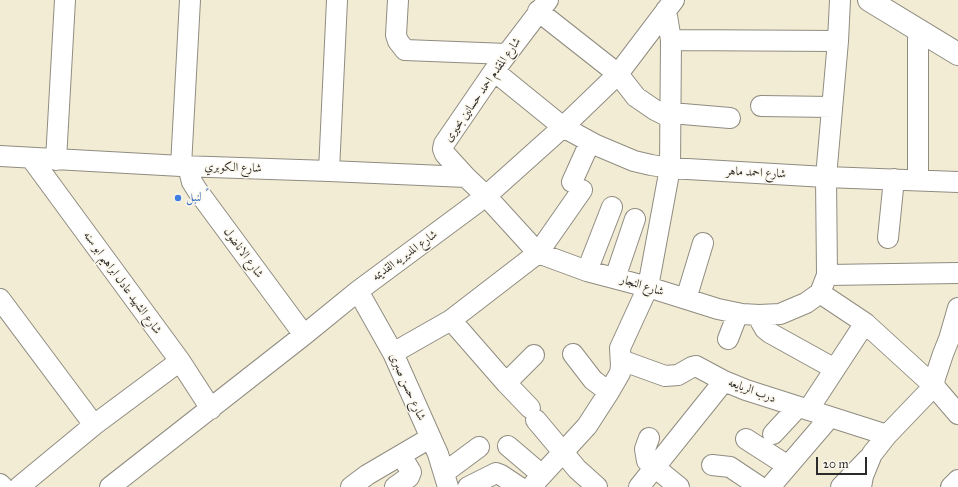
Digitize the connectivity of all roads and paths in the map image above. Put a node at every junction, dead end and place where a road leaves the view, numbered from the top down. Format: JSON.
{"nodes":[{"id":1,"x":65,"y":0,"type":"edge"},
{"id":2,"x":190,"y":0,"type":"edge"},
{"id":3,"x":337,"y":0,"type":"edge"},
{"id":4,"x":398,"y":0,"type":"edge"},
{"id":5,"x":840,"y":0,"type":"edge"},
{"id":6,"x":869,"y":0,"type":"edge"},
{"id":7,"x":670,"y":5,"type":"edge"},
{"id":8,"x":543,"y":6,"type":"edge"},
{"id":9,"x":918,"y":31,"type":"junction"},
{"id":10,"x":671,"y":40,"type":"junction"},
{"id":11,"x":838,"y":41,"type":"junction"},
{"id":12,"x":507,"y":54,"type":"junction"},
{"id":13,"x":958,"y":54,"type":"edge"},
{"id":14,"x":494,"y":72,"type":"junction"},
{"id":15,"x":618,"y":74,"type":"junction"},
{"id":16,"x":761,"y":106,"type":"dead end"},
{"id":17,"x":832,"y":107,"type":"junction"},
{"id":18,"x":671,"y":115,"type":"junction"},
{"id":19,"x":730,"y":118,"type":"dead end"},
{"id":20,"x":563,"y":128,"type":"junction"},
{"id":21,"x":590,"y":142,"type":"junction"},
{"id":22,"x":0,"y":156,"type":"edge"},
{"id":23,"x":31,"y":158,"type":"junction"},
{"id":24,"x":56,"y":160,"type":"junction"},
{"id":25,"x":186,"y":166,"type":"junction"},
{"id":26,"x":670,"y":168,"type":"junction"},
{"id":27,"x":329,"y":170,"type":"junction"},
{"id":28,"x":466,"y":177,"type":"junction"},
{"id":29,"x":826,"y":177,"type":"junction"},
{"id":30,"x":894,"y":179,"type":"junction"},
{"id":31,"x":918,"y":180,"type":"junction"},
{"id":32,"x":958,"y":182,"type":"edge"},
{"id":33,"x":486,"y":196,"type":"junction"},
{"id":34,"x":612,"y":207,"type":"dead end"},
{"id":35,"x":635,"y":219,"type":"dead end"},
{"id":36,"x":888,"y":238,"type":"dead end"},
{"id":37,"x":703,"y":244,"type":"dead end"},
{"id":38,"x":538,"y":253,"type":"junction"},
{"id":39,"x":587,"y":271,"type":"junction"},
{"id":40,"x":958,"y":274,"type":"edge"},
{"id":41,"x":615,"y":278,"type":"junction"},
{"id":42,"x":824,"y":284,"type":"junction"},
{"id":43,"x":648,"y":287,"type":"junction"},
{"id":44,"x":358,"y":291,"type":"junction"},
{"id":45,"x":0,"y":299,"type":"edge"},
{"id":46,"x":686,"y":300,"type":"junction"},
{"id":47,"x":958,"y":308,"type":"edge"},
{"id":48,"x":738,"y":313,"type":"junction"},
{"id":49,"x":759,"y":315,"type":"junction"},
{"id":50,"x":451,"y":320,"type":"junction"},
{"id":51,"x":865,"y":323,"type":"junction"},
{"id":52,"x":304,"y":335,"type":"junction"},
{"id":53,"x":728,"y":339,"type":"dead end"},
{"id":54,"x":954,"y":343,"type":"edge"},
{"id":55,"x":393,"y":353,"type":"junction"},
{"id":56,"x":534,"y":354,"type":"dead end"},
{"id":57,"x":573,"y":354,"type":"dead end"},
{"id":58,"x":621,"y":360,"type":"junction"},
{"id":59,"x":180,"y":361,"type":"junction"},
{"id":60,"x":835,"y":369,"type":"junction"},
{"id":61,"x":724,"y":381,"type":"junction"},
{"id":62,"x":506,"y":383,"type":"junction"},
{"id":63,"x":934,"y":386,"type":"junction"},
{"id":64,"x":609,"y":392,"type":"junction"},
{"id":65,"x":803,"y":408,"type":"junction"},
{"id":66,"x":211,"y":409,"type":"junction"},
{"id":67,"x":958,"y":414,"type":"edge"},
{"id":68,"x":830,"y":417,"type":"junction"},
{"id":69,"x":94,"y":425,"type":"junction"},
{"id":70,"x":772,"y":434,"type":"dead end"},
{"id":71,"x":887,"y":435,"type":"junction"},
{"id":72,"x":430,"y":438,"type":"junction"},
{"id":73,"x":649,"y":438,"type":"dead end"},
{"id":74,"x":746,"y":439,"type":"dead end"},
{"id":75,"x":508,"y":446,"type":"dead end"},
{"id":76,"x":480,"y":447,"type":"dead end"},
{"id":77,"x":563,"y":453,"type":"junction"},
{"id":78,"x":872,"y":454,"type":"junction"},
{"id":79,"x":401,"y":455,"type":"junction"},
{"id":80,"x":712,"y":465,"type":"dead end"},
{"id":81,"x":788,"y":466,"type":"junction"},
{"id":82,"x":654,"y":468,"type":"junction"},
{"id":83,"x":446,"y":480,"type":"edge"},
{"id":84,"x":958,"y":480,"type":"edge"},
{"id":85,"x":537,"y":481,"type":"edge"},
{"id":86,"x":0,"y":484,"type":"edge"},
{"id":87,"x":3,"y":487,"type":"edge"},
{"id":88,"x":19,"y":487,"type":"edge"},
{"id":89,"x":110,"y":487,"type":"edge"},
{"id":90,"x":351,"y":487,"type":"edge"},
{"id":91,"x":395,"y":487,"type":"edge"},
{"id":92,"x":468,"y":487,"type":"edge"},
{"id":93,"x":519,"y":487,"type":"edge"},
{"id":94,"x":597,"y":487,"type":"edge"},
{"id":95,"x":640,"y":487,"type":"edge"},
{"id":96,"x":679,"y":487,"type":"edge"},
{"id":97,"x":760,"y":487,"type":"edge"},
{"id":98,"x":770,"y":487,"type":"edge"},
{"id":99,"x":841,"y":487,"type":"edge"},
{"id":100,"x":861,"y":487,"type":"edge"},
{"id":101,"x":951,"y":487,"type":"edge"}],
"edges":[{"from":1,"to":24,"type":"street"},
{"from":2,"to":25,"type":"street","name":"شارع الاناضول"},
{"from":3,"to":27,"type":"street"},
{"from":4,"to":12,"type":"street"},
{"from":5,"to":11,"type":"street"},
{"from":6,"to":9,"type":"main road"},
{"from":7,"to":10,"type":"street"},
{"from":7,"to":15,"type":"street","name":"شارع المديريه القديمه"},
{"from":8,"to":12,"type":"street","name":"شارع المقدم احمد حسانين بحيرى"},
{"from":8,"to":15,"type":"street"},
{"from":9,"to":13,"type":"main road"},
{"from":9,"to":31,"type":"street"},
{"from":10,"to":11,"type":"street"},
{"from":10,"to":18,"type":"street"},
{"from":11,"to":17,"type":"street"},
{"from":12,"to":14,"type":"street","name":"شارع المقدم احمد حسانين بحيرى"},
{"from":14,"to":20,"type":"street","name":"شارع احمد ماهر"},
{"from":14,"to":28,"type":"street","name":"شارع المقدم احمد حسانين بحيرى"},
{"from":15,"to":18,"type":"street"},
{"from":15,"to":20,"type":"street","name":"شارع المديريه القديمه"},
{"from":16,"to":17,"type":"street"},
{"from":17,"to":29,"type":"street"},
{"from":18,"to":19,"type":"street"},
{"from":18,"to":26,"type":"street"},
{"from":20,"to":21,"type":"street","name":"شارع احمد ماهر"},
{"from":20,"to":33,"type":"street","name":"شارع المديريه القديمه"},
{"from":21,"to":26,"type":"street","name":"شارع احمد ماهر"},
{"from":21,"to":38,"type":"street"},
{"from":22,"to":23,"type":"street","name":"شارع الكوبري"},
{"from":23,"to":24,"type":"street","name":"شارع الكوبري"},
{"from":23,"to":59,"type":"street","name":"شارع الشهيد عادل ابراهيم ابو سنه"},
{"from":24,"to":25,"type":"street","name":"شارع الكوبري"},
{"from":25,"to":27,"type":"street","name":"شارع الكوبري"},
{"from":25,"to":52,"type":"street","name":"شارع الاناضول"},
{"from":26,"to":29,"type":"street","name":"شارع احمد ماهر"},
{"from":26,"to":43,"type":"street"},
{"from":27,"to":28,"type":"street","name":"شارع الكوبري"},
{"from":28,"to":33,"type":"street","name":"شارع المقدم احمد حسانين بحيرى"},
{"from":29,"to":30,"type":"street","name":"شارع احمد ماهر"},
{"from":29,"to":42,"type":"street"},
{"from":30,"to":31,"type":"street","name":"شارع احمد ماهر"},
{"from":30,"to":36,"type":"street"},
{"from":31,"to":32,"type":"street","name":"شارع احمد ماهر"},
{"from":33,"to":38,"type":"street","name":"شارع النجار"},
{"from":33,"to":44,"type":"street","name":"شارع المديريه القديمه"},
{"from":34,"to":39,"type":"street"},
{"from":35,"to":41,"type":"street"},
{"from":37,"to":46,"type":"street"},
{"from":38,"to":39,"type":"street","name":"شارع النجار"},
{"from":38,"to":50,"type":"street"},
{"from":39,"to":41,"type":"street","name":"شارع النجار"},
{"from":40,"to":42,"type":"street"},
{"from":41,"to":43,"type":"street","name":"شارع النجار"},
{"from":42,"to":49,"type":"street","name":"شارع النجار"},
{"from":42,"to":51,"type":"street"},
{"from":43,"to":46,"type":"street","name":"شارع النجار"},
{"from":43,"to":58,"type":"street"},
{"from":44,"to":52,"type":"street","name":"شارع المديريه القديمه"},
{"from":44,"to":55,"type":"street","name":"شارع حسن صبرى"},
{"from":45,"to":69,"type":"street"},
{"from":46,"to":48,"type":"street","name":"شارع النجار"},
{"from":47,"to":54,"type":"street"},
{"from":48,"to":49,"type":"street","name":"شارع النجار"},
{"from":48,"to":53,"type":"street"},
{"from":49,"to":60,"type":"street"},
{"from":50,"to":55,"type":"street"},
{"from":50,"to":62,"type":"street"},
{"from":51,"to":60,"type":"street"},
{"from":51,"to":63,"type":"street"},
{"from":52,"to":66,"type":"street","name":"شارع المديريه القديمه"},
{"from":54,"to":63,"type":"street"},
{"from":55,"to":72,"type":"street","name":"شارع حسن صبرى"},
{"from":56,"to":62,"type":"street"},
{"from":57,"to":64,"type":"street"},
{"from":58,"to":61,"type":"street","name":"درب الربايعه"},
{"from":58,"to":64,"type":"street"},
{"from":59,"to":66,"type":"street","name":"شارع الشهيد عادل ابراهيم ابو سنه"},
{"from":59,"to":69,"type":"street"},
{"from":60,"to":65,"type":"street"},
{"from":61,"to":65,"type":"street","name":"درب الربايعه"},
{"from":61,"to":82,"type":"street"},
{"from":62,"to":77,"type":"street"},
{"from":63,"to":67,"type":"street"},
{"from":63,"to":71,"type":"street"},
{"from":64,"to":77,"type":"street"},
{"from":65,"to":68,"type":"street","name":"درب الربايعه"},
{"from":65,"to":70,"type":"street"},
{"from":66,"to":89,"type":"street","name":"شارع المديريه القديمه"},
{"from":68,"to":71,"type":"street","name":"درب الربايعه"},
{"from":68,"to":81,"type":"street"},
{"from":69,"to":88,"type":"street"},
{"from":71,"to":78,"type":"street"},
{"from":72,"to":79,"type":"street"},
{"from":72,"to":83,"type":"street","name":"شارع حسن صبرى"},
{"from":73,"to":82,"type":"street"},
{"from":74,"to":81,"type":"street"},
{"from":75,"to":85,"type":"street"},
{"from":76,"to":83,"type":"street"},
{"from":77,"to":85,"type":"street"},
{"from":77,"to":94,"type":"street"},
{"from":78,"to":99,"type":"street"},
{"from":78,"to":100,"type":"street"},
{"from":79,"to":90,"type":"street"},
{"from":79,"to":91,"type":"street"},
{"from":80,"to":97,"type":"street"},
{"from":81,"to":98,"type":"street"},
{"from":82,"to":95,"type":"street"},
{"from":82,"to":96,"type":"street"},
{"from":84,"to":101,"type":"street"},
{"from":86,"to":87,"type":"street"},
{"from":92,"to":93,"type":"street"}]}
